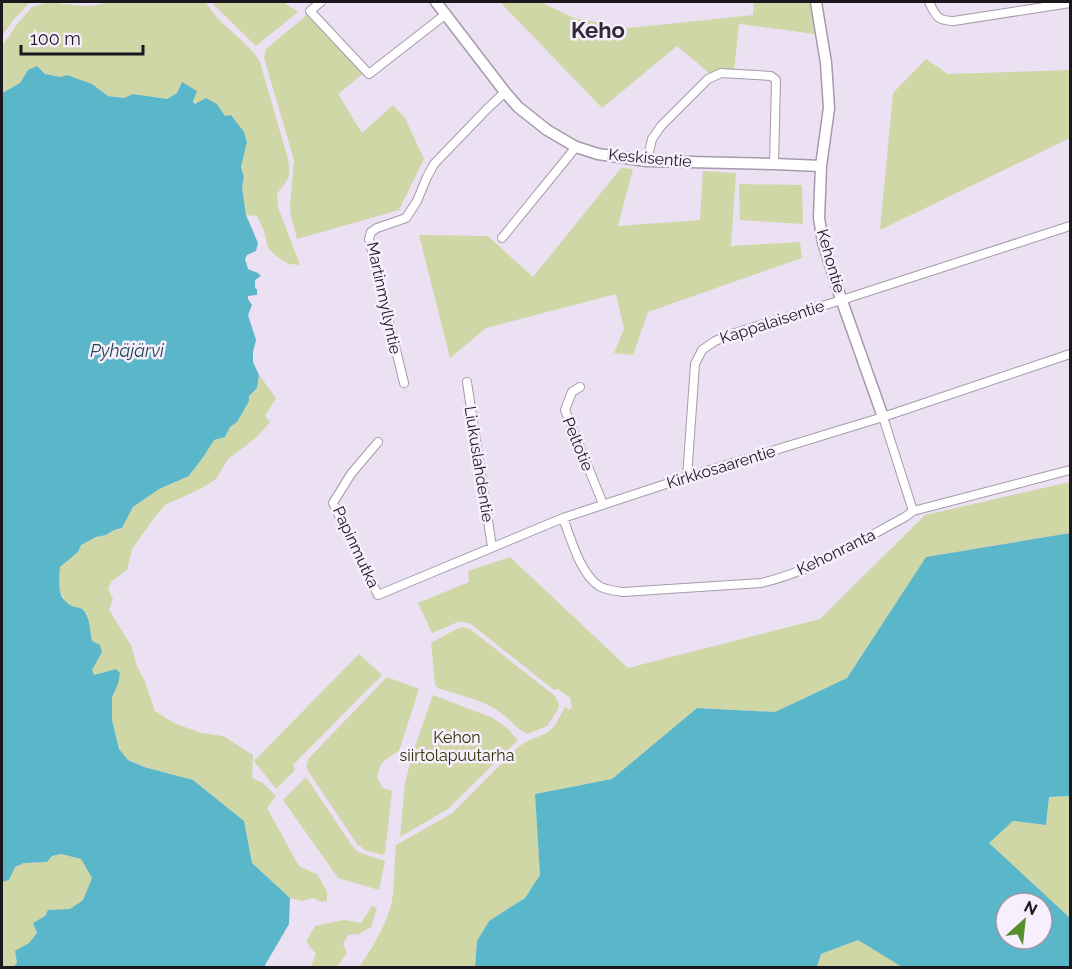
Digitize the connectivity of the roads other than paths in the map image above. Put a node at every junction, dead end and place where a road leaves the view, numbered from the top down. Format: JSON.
{"nodes":[{"id":1,"x":321,"y":2,"type":"edge"},
{"id":2,"x":436,"y":2,"type":"edge"},
{"id":3,"x":816,"y":2,"type":"edge"},
{"id":4,"x":929,"y":2,"type":"edge"},
{"id":5,"x":1071,"y":3,"type":"edge"},
{"id":6,"x":446,"y":14,"type":"junction"},
{"id":7,"x":505,"y":92,"type":"junction"},
{"id":8,"x":576,"y":147,"type":"junction"},
{"id":9,"x":647,"y":161,"type":"junction"},
{"id":10,"x":774,"y":164,"type":"junction"},
{"id":11,"x":821,"y":166,"type":"junction"},
{"id":12,"x":1071,"y":226,"type":"edge"},
{"id":13,"x":501,"y":238,"type":"dead end"},
{"id":14,"x":841,"y":299,"type":"junction"},
{"id":15,"x":1071,"y":354,"type":"edge"},
{"id":16,"x":467,"y":382,"type":"dead end"},
{"id":17,"x":404,"y":383,"type":"dead end"},
{"id":18,"x":580,"y":387,"type":"dead end"},
{"id":19,"x":883,"y":417,"type":"junction"},
{"id":20,"x":378,"y":442,"type":"dead end"},
{"id":21,"x":1071,"y":470,"type":"edge"},
{"id":22,"x":687,"y":477,"type":"junction"},
{"id":23,"x":603,"y":504,"type":"junction"},
{"id":24,"x":914,"y":511,"type":"junction"},
{"id":25,"x":563,"y":518,"type":"junction"},
{"id":26,"x":492,"y":547,"type":"junction"},
{"id":27,"x":378,"y":595,"type":"joint"}],
"edges":[{"from":1,"to":6,"type":"street"},
{"from":2,"to":6,"type":"street","name":"Keskisentie"},
{"from":3,"to":11,"type":"street","name":"Kehontie"},
{"from":4,"to":5,"type":"street"},
{"from":6,"to":7,"type":"street","name":"Keskisentie"},
{"from":7,"to":8,"type":"street","name":"Keskisentie"},
{"from":7,"to":17,"type":"street","name":"Martinmyllyntie"},
{"from":8,"to":9,"type":"street","name":"Keskisentie"},
{"from":8,"to":13,"type":"street"},
{"from":9,"to":10,"type":"street","name":"Keskisentie"},
{"from":9,"to":10,"type":"street"},
{"from":10,"to":11,"type":"street","name":"Keskisentie"},
{"from":11,"to":14,"type":"street","name":"Kehontie"},
{"from":12,"to":14,"type":"street","name":"Kappalaisentie"},
{"from":14,"to":19,"type":"street","name":"Kehontie"},
{"from":14,"to":22,"type":"street","name":"Kappalaisentie"},
{"from":15,"to":19,"type":"street","name":"Kirkkosaarentie"},
{"from":16,"to":26,"type":"street","name":"Liukuslahdentie"},
{"from":18,"to":23,"type":"street","name":"Peltotie"},
{"from":19,"to":22,"type":"street","name":"Kirkkosaarentie"},
{"from":19,"to":24,"type":"street","name":"Kehontie"},
{"from":20,"to":27,"type":"street","name":"Papinmutka"},
{"from":21,"to":24,"type":"street","name":"Kehonranta"},
{"from":22,"to":23,"type":"street","name":"Kirkkosaarentie"},
{"from":23,"to":25,"type":"street","name":"Kirkkosaarentie"},
{"from":24,"to":25,"type":"street","name":"Kehonranta"},
{"from":25,"to":26,"type":"street","name":"Kirkkosaarentie"},
{"from":26,"to":27,"type":"street","name":"Kirkkosaarentie"}]}
